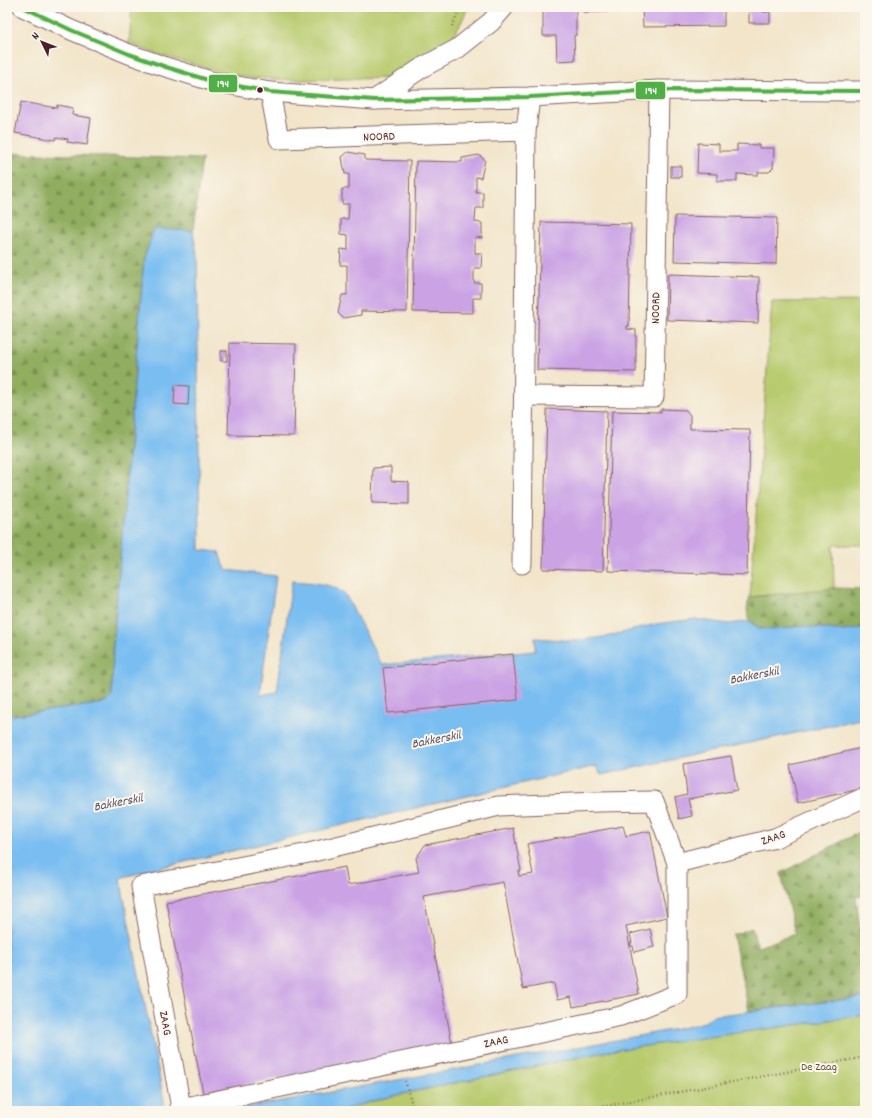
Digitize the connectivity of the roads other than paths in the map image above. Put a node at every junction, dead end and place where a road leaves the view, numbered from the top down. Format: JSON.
{"nodes":[{"id":1,"x":23,"y":7,"type":"edge"},
{"id":2,"x":504,"y":7,"type":"edge"},
{"id":3,"x":659,"y":90,"type":"junction"},
{"id":4,"x":865,"y":91,"type":"edge"},
{"id":5,"x":270,"y":92,"type":"junction"},
{"id":6,"x":530,"y":96,"type":"junction"},
{"id":7,"x":374,"y":100,"type":"junction"},
{"id":8,"x":526,"y":131,"type":"junction"},
{"id":9,"x":524,"y":396,"type":"junction"},
{"id":10,"x":522,"y":564,"type":"dead end"},
{"id":11,"x":865,"y":797,"type":"edge"},
{"id":12,"x":677,"y":863,"type":"junction"}],
"edges":[{"from":1,"to":5,"type":"street"},
{"from":2,"to":7,"type":"street"},
{"from":3,"to":4,"type":"street"},
{"from":3,"to":6,"type":"street"},
{"from":3,"to":9,"type":"street","name":"NOORD"},
{"from":5,"to":7,"type":"street"},
{"from":5,"to":8,"type":"street","name":"NOORD"},
{"from":6,"to":7,"type":"street"},
{"from":6,"to":8,"type":"street"},
{"from":8,"to":9,"type":"street"},
{"from":9,"to":10,"type":"street"},
{"from":11,"to":12,"type":"street","name":"ZAAG"},
{"from":12,"to":12,"type":"street","name":"ZAAG"}]}
